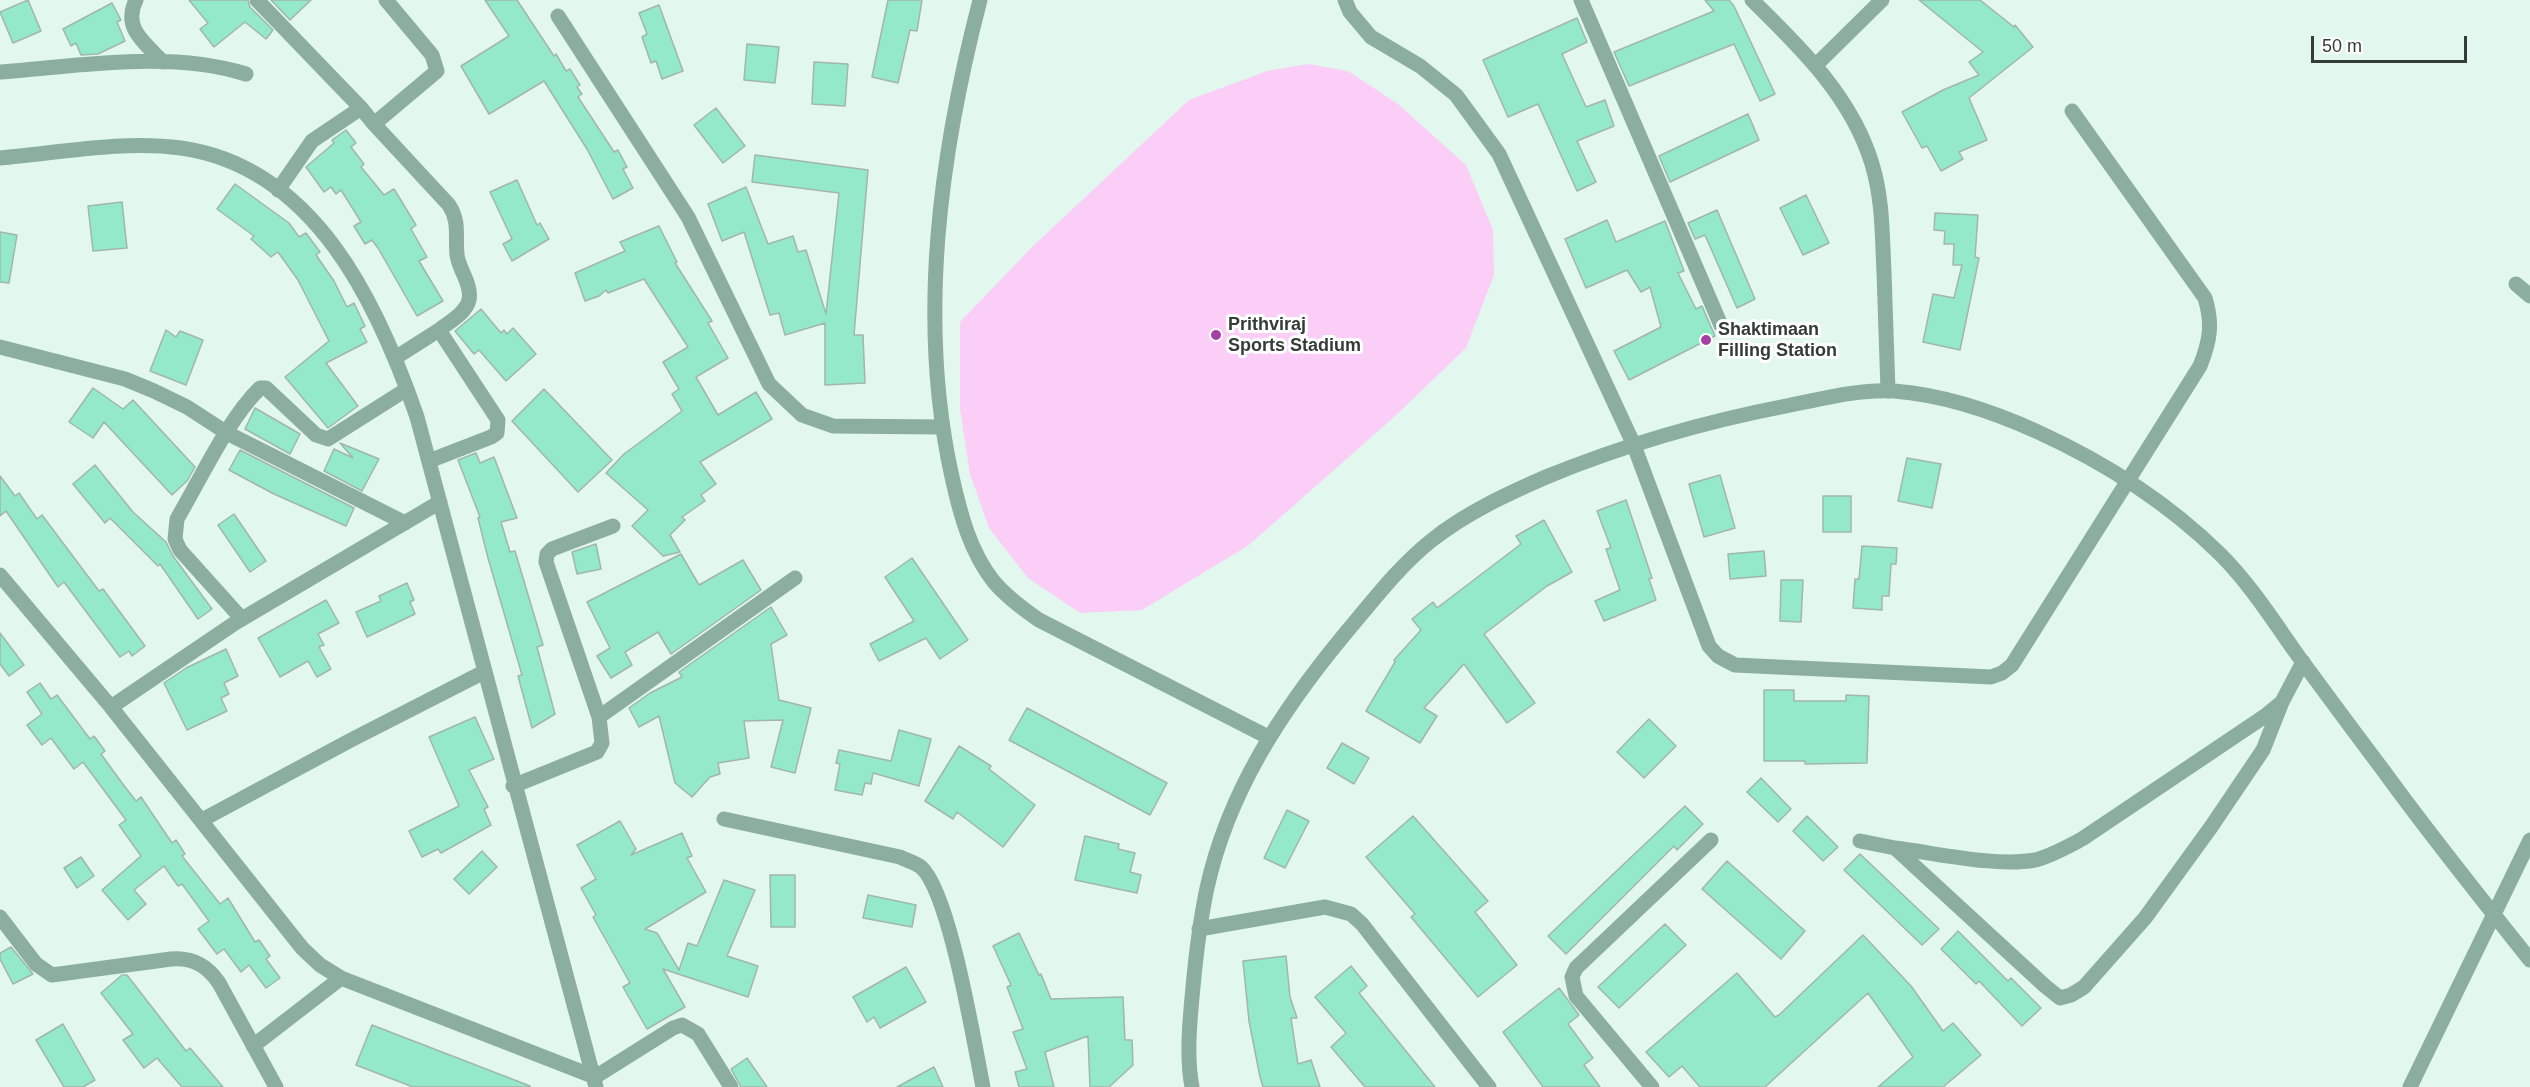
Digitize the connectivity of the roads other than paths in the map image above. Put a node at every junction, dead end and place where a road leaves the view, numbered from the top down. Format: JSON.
{"nodes":[{"id":1,"x":136,"y":0,"type":"edge"},
{"id":2,"x":256,"y":0,"type":"edge"},
{"id":3,"x":386,"y":0,"type":"edge"},
{"id":4,"x":980,"y":0,"type":"edge"},
{"id":5,"x":1345,"y":0,"type":"edge"},
{"id":6,"x":1581,"y":0,"type":"edge"},
{"id":7,"x":1752,"y":0,"type":"edge"},
{"id":8,"x":1882,"y":0,"type":"edge"},
{"id":9,"x":558,"y":16,"type":"dead end"},
{"id":10,"x":164,"y":62,"type":"junction"},
{"id":11,"x":1816,"y":65,"type":"junction"},
{"id":12,"x":0,"y":72,"type":"edge"},
{"id":13,"x":246,"y":74,"type":"dead end"},
{"id":14,"x":361,"y":108,"type":"junction"},
{"id":15,"x":2072,"y":111,"type":"dead end"},
{"id":16,"x":374,"y":124,"type":"junction"},
{"id":17,"x":0,"y":158,"type":"edge"},
{"id":18,"x":278,"y":190,"type":"junction"},
{"id":19,"x":2516,"y":284,"type":"dead end"},
{"id":20,"x":2530,"y":296,"type":"edge"},
{"id":21,"x":439,"y":330,"type":"junction"},
{"id":22,"x":1723,"y":330,"type":"dead end"},
{"id":23,"x":0,"y":347,"type":"edge"},
{"id":24,"x":395,"y":358,"type":"junction"},
{"id":25,"x":407,"y":389,"type":"junction"},
{"id":26,"x":1888,"y":391,"type":"junction"},
{"id":27,"x":941,"y":427,"type":"junction"},
{"id":28,"x":227,"y":433,"type":"junction"},
{"id":29,"x":1633,"y":443,"type":"junction"},
{"id":30,"x":429,"y":461,"type":"junction"},
{"id":31,"x":2128,"y":480,"type":"junction"},
{"id":32,"x":440,"y":502,"type":"junction"},
{"id":33,"x":405,"y":523,"type":"junction"},
{"id":34,"x":613,"y":526,"type":"dead end"},
{"id":35,"x":0,"y":575,"type":"edge"},
{"id":36,"x":795,"y":578,"type":"dead end"},
{"id":37,"x":242,"y":619,"type":"junction"},
{"id":38,"x":2303,"y":662,"type":"junction"},
{"id":39,"x":484,"y":672,"type":"junction"},
{"id":40,"x":2282,"y":702,"type":"junction"},
{"id":41,"x":111,"y":707,"type":"junction"},
{"id":42,"x":598,"y":717,"type":"junction"},
{"id":43,"x":1268,"y":737,"type":"junction"},
{"id":44,"x":513,"y":786,"type":"junction"},
{"id":45,"x":724,"y":819,"type":"dead end"},
{"id":46,"x":202,"y":820,"type":"junction"},
{"id":47,"x":1711,"y":840,"type":"dead end"},
{"id":48,"x":2530,"y":840,"type":"edge"},
{"id":49,"x":1860,"y":842,"type":"dead end"},
{"id":50,"x":1895,"y":848,"type":"junction"},
{"id":51,"x":2494,"y":914,"type":"junction"},
{"id":52,"x":0,"y":917,"type":"edge"},
{"id":53,"x":1199,"y":929,"type":"junction"},
{"id":54,"x":2530,"y":960,"type":"edge"},
{"id":55,"x":341,"y":978,"type":"junction"},
{"id":56,"x":253,"y":1046,"type":"junction"},
{"id":57,"x":595,"y":1082,"type":"edge"},
{"id":58,"x":1187,"y":1084,"type":"edge"},
{"id":59,"x":276,"y":1087,"type":"edge"},
{"id":60,"x":730,"y":1087,"type":"edge"},
{"id":61,"x":983,"y":1087,"type":"edge"},
{"id":62,"x":1489,"y":1087,"type":"edge"},
{"id":63,"x":1652,"y":1087,"type":"edge"},
{"id":64,"x":2410,"y":1087,"type":"edge"}],
"edges":[{"from":1,"to":10,"type":"street"},
{"from":2,"to":14,"type":"street"},
{"from":3,"to":16,"type":"street"},
{"from":4,"to":27,"type":"street"},
{"from":5,"to":29,"type":"street"},
{"from":6,"to":22,"type":"street"},
{"from":7,"to":11,"type":"street"},
{"from":8,"to":11,"type":"street"},
{"from":9,"to":27,"type":"street"},
{"from":10,"to":12,"type":"street"},
{"from":10,"to":13,"type":"street"},
{"from":11,"to":26,"type":"street"},
{"from":14,"to":16,"type":"street"},
{"from":14,"to":18,"type":"street"},
{"from":15,"to":31,"type":"street"},
{"from":16,"to":21,"type":"street"},
{"from":17,"to":18,"type":"street"},
{"from":18,"to":24,"type":"street"},
{"from":19,"to":20,"type":"street"},
{"from":21,"to":24,"type":"street"},
{"from":21,"to":30,"type":"street"},
{"from":23,"to":28,"type":"street"},
{"from":24,"to":25,"type":"street"},
{"from":25,"to":28,"type":"street"},
{"from":25,"to":30,"type":"street"},
{"from":26,"to":29,"type":"street"},
{"from":26,"to":31,"type":"street"},
{"from":27,"to":43,"type":"street"},
{"from":28,"to":33,"type":"street"},
{"from":28,"to":37,"type":"street"},
{"from":29,"to":31,"type":"street"},
{"from":29,"to":43,"type":"street"},
{"from":30,"to":32,"type":"street"},
{"from":31,"to":38,"type":"street"},
{"from":32,"to":33,"type":"street"},
{"from":32,"to":39,"type":"street"},
{"from":33,"to":37,"type":"street"},
{"from":34,"to":42,"type":"street"},
{"from":35,"to":41,"type":"street"},
{"from":36,"to":42,"type":"street"},
{"from":37,"to":41,"type":"street"},
{"from":38,"to":40,"type":"street"},
{"from":38,"to":51,"type":"street"},
{"from":39,"to":44,"type":"street"},
{"from":39,"to":46,"type":"street"},
{"from":40,"to":50,"type":"street"},
{"from":40,"to":50,"type":"street"},
{"from":41,"to":46,"type":"street"},
{"from":42,"to":44,"type":"street"},
{"from":43,"to":53,"type":"street"},
{"from":44,"to":57,"type":"street"},
{"from":45,"to":61,"type":"street"},
{"from":46,"to":55,"type":"street"},
{"from":47,"to":63,"type":"street"},
{"from":48,"to":51,"type":"street"},
{"from":49,"to":50,"type":"street"},
{"from":51,"to":54,"type":"street"},
{"from":51,"to":64,"type":"street"},
{"from":52,"to":56,"type":"street"},
{"from":53,"to":58,"type":"street"},
{"from":53,"to":62,"type":"street"},
{"from":55,"to":56,"type":"street"},
{"from":55,"to":57,"type":"street"},
{"from":56,"to":59,"type":"street"},
{"from":57,"to":60,"type":"street"}]}
